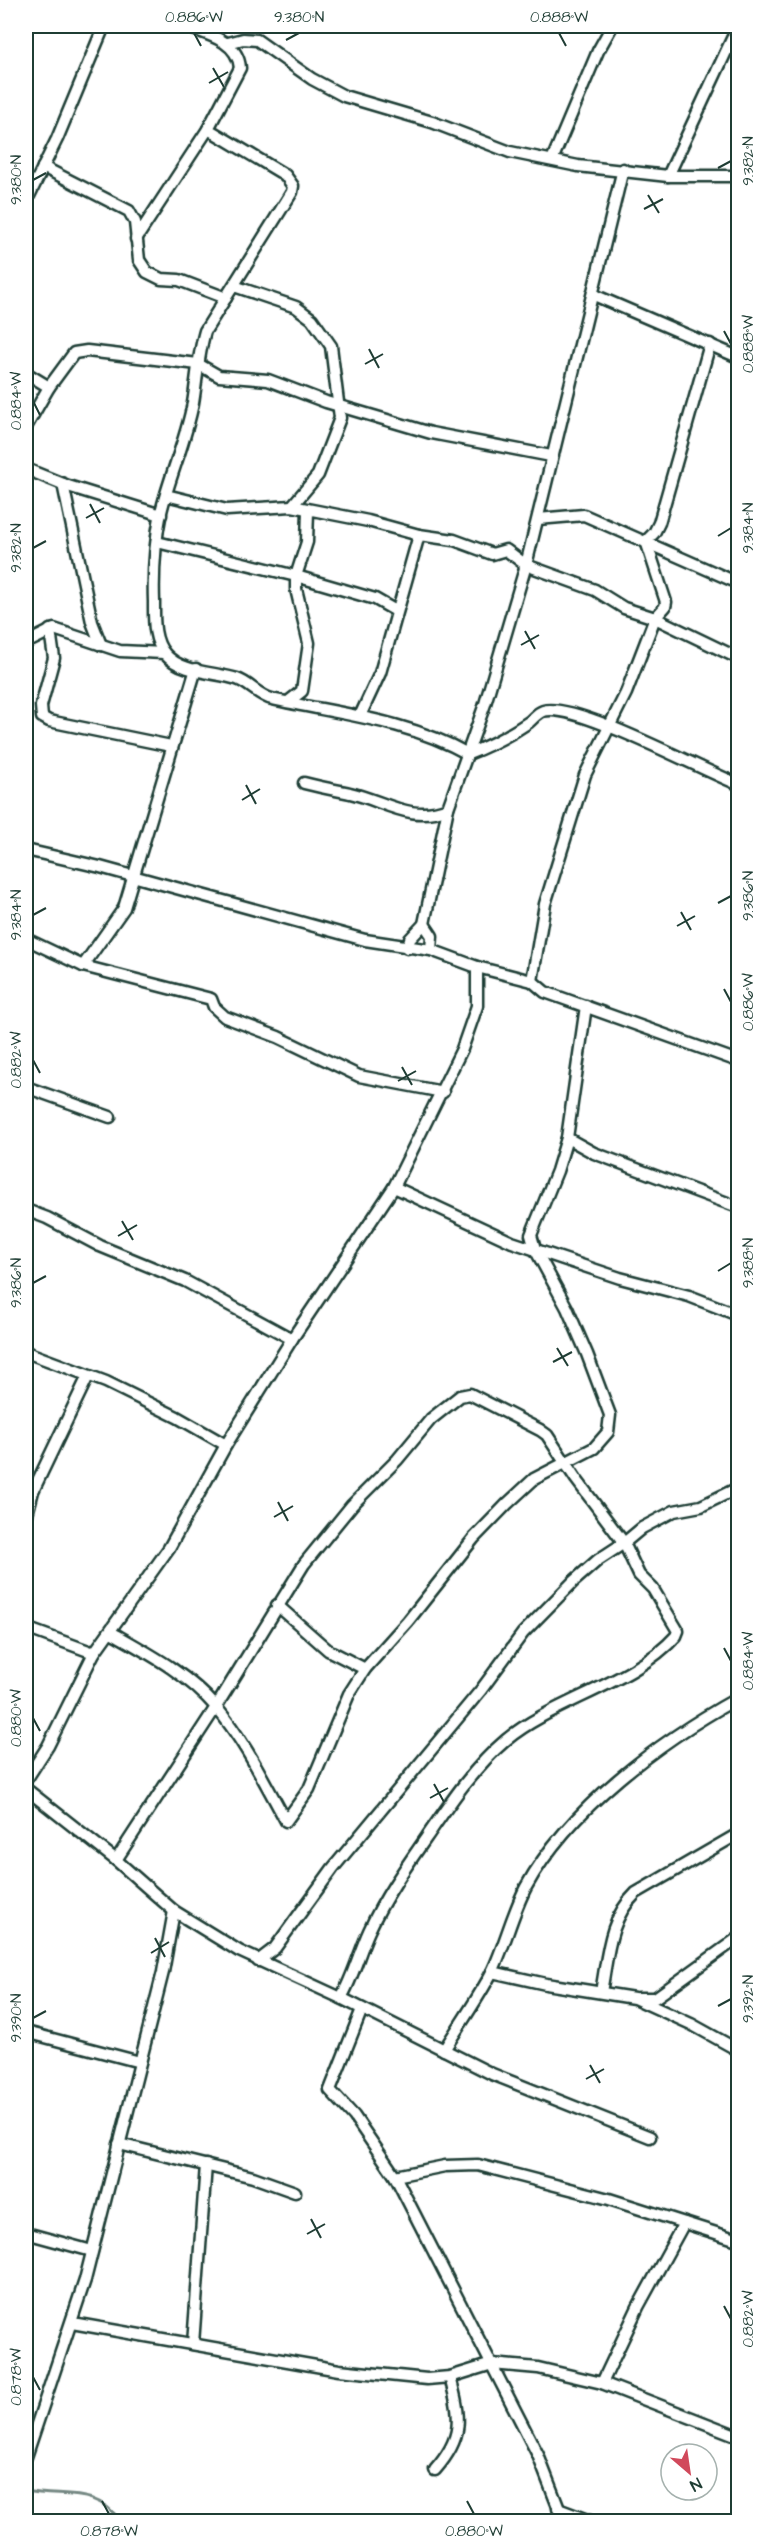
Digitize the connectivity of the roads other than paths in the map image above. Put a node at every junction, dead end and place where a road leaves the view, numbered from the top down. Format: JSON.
{"nodes":[{"id":1,"x":104,"y":26,"type":"edge"},
{"id":2,"x":184,"y":26,"type":"edge"},
{"id":3,"x":612,"y":26,"type":"edge"},
{"id":4,"x":738,"y":26,"type":"edge"},
{"id":5,"x":228,"y":44,"type":"junction"},
{"id":6,"x":208,"y":129,"type":"junction"},
{"id":7,"x":552,"y":160,"type":"junction"},
{"id":8,"x":43,"y":167,"type":"junction"},
{"id":9,"x":623,"y":169,"type":"junction"},
{"id":10,"x":668,"y":176,"type":"junction"},
{"id":11,"x":738,"y":176,"type":"edge"},
{"id":12,"x":26,"y":202,"type":"edge"},
{"id":13,"x":136,"y":239,"type":"junction"},
{"id":14,"x":234,"y":286,"type":"junction"},
{"id":15,"x":594,"y":295,"type":"junction"},
{"id":16,"x":226,"y":298,"type":"junction"},
{"id":17,"x":710,"y":344,"type":"junction"},
{"id":18,"x":738,"y":357,"type":"edge"},
{"id":19,"x":198,"y":364,"type":"junction"},
{"id":20,"x":26,"y":373,"type":"edge"},
{"id":21,"x":49,"y":387,"type":"junction"},
{"id":22,"x":338,"y":403,"type":"junction"},
{"id":23,"x":26,"y":427,"type":"edge"},
{"id":24,"x":551,"y":456,"type":"junction"},
{"id":25,"x":26,"y":469,"type":"edge"},
{"id":26,"x":63,"y":484,"type":"junction"},
{"id":27,"x":166,"y":495,"type":"junction"},
{"id":28,"x":292,"y":506,"type":"junction"},
{"id":29,"x":308,"y":511,"type":"junction"},
{"id":30,"x":160,"y":515,"type":"junction"},
{"id":31,"x":538,"y":519,"type":"junction"},
{"id":32,"x":419,"y":535,"type":"junction"},
{"id":33,"x":646,"y":541,"type":"junction"},
{"id":34,"x":157,"y":542,"type":"junction"},
{"id":35,"x":526,"y":565,"type":"junction"},
{"id":36,"x":296,"y":576,"type":"junction"},
{"id":37,"x":738,"y":583,"type":"edge"},
{"id":38,"x":396,"y":611,"type":"junction"},
{"id":39,"x":655,"y":618,"type":"junction"},
{"id":40,"x":50,"y":630,"type":"junction"},
{"id":41,"x":26,"y":639,"type":"edge"},
{"id":42,"x":101,"y":645,"type":"junction"},
{"id":43,"x":164,"y":653,"type":"junction"},
{"id":44,"x":738,"y":658,"type":"edge"},
{"id":45,"x":196,"y":669,"type":"junction"},
{"id":46,"x":288,"y":702,"type":"junction"},
{"id":47,"x":360,"y":716,"type":"junction"},
{"id":48,"x":610,"y":724,"type":"junction"},
{"id":49,"x":171,"y":746,"type":"junction"},
{"id":50,"x":468,"y":754,"type":"junction"},
{"id":51,"x":304,"y":783,"type":"dead end"},
{"id":52,"x":738,"y":784,"type":"edge"},
{"id":53,"x":448,"y":808,"type":"junction"},
{"id":54,"x":26,"y":850,"type":"edge"},
{"id":55,"x":134,"y":877,"type":"junction"},
{"id":56,"x":424,"y":924,"type":"junction"},
{"id":57,"x":26,"y":939,"type":"edge"},
{"id":58,"x":407,"y":948,"type":"junction"},
{"id":59,"x":431,"y":950,"type":"junction"},
{"id":60,"x":83,"y":966,"type":"junction"},
{"id":61,"x":477,"y":967,"type":"junction"},
{"id":62,"x":532,"y":981,"type":"junction"},
{"id":63,"x":586,"y":1006,"type":"junction"},
{"id":64,"x":738,"y":1061,"type":"edge"},
{"id":65,"x":26,"y":1087,"type":"edge"},
{"id":66,"x":442,"y":1092,"type":"junction"},
{"id":67,"x":110,"y":1117,"type":"dead end"},
{"id":68,"x":567,"y":1138,"type":"junction"},
{"id":69,"x":394,"y":1187,"type":"junction"},
{"id":70,"x":738,"y":1207,"type":"edge"},
{"id":71,"x":26,"y":1210,"type":"edge"},
{"id":72,"x":535,"y":1249,"type":"junction"},
{"id":73,"x":738,"y":1316,"type":"edge"},
{"id":74,"x":291,"y":1339,"type":"junction"},
{"id":75,"x":26,"y":1352,"type":"edge"},
{"id":76,"x":88,"y":1376,"type":"junction"},
{"id":77,"x":226,"y":1445,"type":"junction"},
{"id":78,"x":565,"y":1463,"type":"junction"},
{"id":79,"x":738,"y":1488,"type":"edge"},
{"id":80,"x":29,"y":1489,"type":"edge"},
{"id":81,"x":26,"y":1518,"type":"edge"},
{"id":82,"x":624,"y":1543,"type":"junction"},
{"id":83,"x":277,"y":1605,"type":"junction"},
{"id":84,"x":26,"y":1628,"type":"edge"},
{"id":85,"x":111,"y":1632,"type":"junction"},
{"id":86,"x":94,"y":1653,"type":"junction"},
{"id":87,"x":365,"y":1669,"type":"junction"},
{"id":88,"x":738,"y":1698,"type":"edge"},
{"id":89,"x":216,"y":1707,"type":"junction"},
{"id":90,"x":26,"y":1780,"type":"edge"},
{"id":91,"x":26,"y":1790,"type":"edge"},
{"id":92,"x":738,"y":1834,"type":"edge"},
{"id":93,"x":116,"y":1860,"type":"junction"},
{"id":94,"x":174,"y":1911,"type":"junction"},
{"id":95,"x":738,"y":1938,"type":"edge"},
{"id":96,"x":258,"y":1961,"type":"junction"},
{"id":97,"x":492,"y":1972,"type":"junction"},
{"id":98,"x":601,"y":1992,"type":"junction"},
{"id":99,"x":341,"y":1998,"type":"junction"},
{"id":100,"x":634,"y":1998,"type":"junction"},
{"id":101,"x":362,"y":2009,"type":"junction"},
{"id":102,"x":26,"y":2032,"type":"edge"},
{"id":103,"x":444,"y":2050,"type":"junction"},
{"id":104,"x":738,"y":2050,"type":"edge"},
{"id":105,"x":140,"y":2062,"type":"junction"},
{"id":106,"x":650,"y":2137,"type":"dead end"},
{"id":107,"x":119,"y":2144,"type":"junction"},
{"id":108,"x":206,"y":2165,"type":"junction"},
{"id":109,"x":395,"y":2176,"type":"junction"},
{"id":110,"x":295,"y":2192,"type":"dead end"},
{"id":111,"x":684,"y":2223,"type":"junction"},
{"id":112,"x":26,"y":2233,"type":"edge"},
{"id":113,"x":738,"y":2240,"type":"edge"},
{"id":114,"x":93,"y":2251,"type":"junction"},
{"id":115,"x":72,"y":2323,"type":"junction"},
{"id":116,"x":193,"y":2344,"type":"junction"},
{"id":117,"x":492,"y":2364,"type":"junction"},
{"id":118,"x":450,"y":2377,"type":"junction"},
{"id":119,"x":602,"y":2383,"type":"junction"},
{"id":120,"x":738,"y":2436,"type":"edge"},
{"id":121,"x":26,"y":2457,"type":"edge"},
{"id":122,"x":435,"y":2470,"type":"dead end"},
{"id":123,"x":558,"y":2509,"type":"junction"},
{"id":124,"x":564,"y":2522,"type":"edge"},
{"id":125,"x":593,"y":2522,"type":"edge"}],
"edges":[{"from":1,"to":8,"type":"street"},
{"from":2,"to":5,"type":"street"},
{"from":3,"to":7,"type":"street"},
{"from":4,"to":10,"type":"street"},
{"from":5,"to":6,"type":"street"},
{"from":5,"to":7,"type":"street"},
{"from":6,"to":13,"type":"street"},
{"from":6,"to":14,"type":"street"},
{"from":7,"to":9,"type":"street"},
{"from":8,"to":12,"type":"street"},
{"from":8,"to":13,"type":"street"},
{"from":9,"to":10,"type":"street"},
{"from":9,"to":15,"type":"street"},
{"from":10,"to":11,"type":"street"},
{"from":13,"to":16,"type":"street"},
{"from":14,"to":16,"type":"street"},
{"from":14,"to":22,"type":"street"},
{"from":15,"to":17,"type":"street"},
{"from":15,"to":24,"type":"street"},
{"from":16,"to":19,"type":"street"},
{"from":17,"to":18,"type":"street"},
{"from":17,"to":33,"type":"street"},
{"from":19,"to":21,"type":"street"},
{"from":19,"to":22,"type":"street"},
{"from":19,"to":27,"type":"street"},
{"from":20,"to":21,"type":"street"},
{"from":21,"to":23,"type":"street"},
{"from":22,"to":24,"type":"street"},
{"from":22,"to":28,"type":"street"},
{"from":24,"to":31,"type":"street"},
{"from":25,"to":26,"type":"street"},
{"from":26,"to":30,"type":"street"},
{"from":26,"to":42,"type":"street"},
{"from":27,"to":28,"type":"street"},
{"from":27,"to":30,"type":"street"},
{"from":28,"to":29,"type":"street"},
{"from":29,"to":32,"type":"street"},
{"from":29,"to":36,"type":"street"},
{"from":30,"to":34,"type":"street"},
{"from":31,"to":33,"type":"street"},
{"from":31,"to":35,"type":"street"},
{"from":32,"to":35,"type":"street"},
{"from":32,"to":38,"type":"street"},
{"from":33,"to":37,"type":"street"},
{"from":33,"to":39,"type":"street"},
{"from":34,"to":36,"type":"street"},
{"from":34,"to":43,"type":"street"},
{"from":35,"to":39,"type":"street"},
{"from":35,"to":50,"type":"street"},
{"from":36,"to":38,"type":"street"},
{"from":36,"to":46,"type":"street"},
{"from":38,"to":47,"type":"street"},
{"from":39,"to":44,"type":"street"},
{"from":39,"to":48,"type":"street"},
{"from":40,"to":41,"type":"street"},
{"from":40,"to":42,"type":"street"},
{"from":40,"to":49,"type":"street"},
{"from":42,"to":43,"type":"street"},
{"from":43,"to":45,"type":"street"},
{"from":45,"to":46,"type":"street"},
{"from":45,"to":49,"type":"street"},
{"from":46,"to":47,"type":"street"},
{"from":47,"to":50,"type":"street"},
{"from":48,"to":50,"type":"street"},
{"from":48,"to":52,"type":"street"},
{"from":48,"to":62,"type":"street"},
{"from":49,"to":55,"type":"street"},
{"from":50,"to":53,"type":"street"},
{"from":51,"to":53,"type":"street"},
{"from":53,"to":56,"type":"street"},
{"from":54,"to":55,"type":"street"},
{"from":55,"to":58,"type":"street"},
{"from":55,"to":60,"type":"street"},
{"from":56,"to":58,"type":"street"},
{"from":56,"to":59,"type":"street"},
{"from":57,"to":60,"type":"street"},
{"from":58,"to":59,"type":"street"},
{"from":59,"to":61,"type":"street"},
{"from":60,"to":66,"type":"street"},
{"from":61,"to":62,"type":"street"},
{"from":61,"to":66,"type":"street"},
{"from":62,"to":63,"type":"street"},
{"from":63,"to":64,"type":"street"},
{"from":63,"to":68,"type":"street"},
{"from":65,"to":67,"type":"street"},
{"from":66,"to":69,"type":"street"},
{"from":68,"to":70,"type":"street"},
{"from":68,"to":72,"type":"street"},
{"from":69,"to":72,"type":"street"},
{"from":69,"to":74,"type":"street"},
{"from":71,"to":74,"type":"street"},
{"from":72,"to":73,"type":"street"},
{"from":72,"to":78,"type":"street"},
{"from":74,"to":77,"type":"street"},
{"from":75,"to":76,"type":"street"},
{"from":76,"to":77,"type":"street"},
{"from":76,"to":80,"type":"street"},
{"from":77,"to":85,"type":"street"},
{"from":78,"to":82,"type":"street"},
{"from":78,"to":83,"type":"street"},
{"from":78,"to":87,"type":"street"},
{"from":79,"to":82,"type":"street"},
{"from":80,"to":81,"type":"street"},
{"from":82,"to":96,"type":"street"},
{"from":82,"to":99,"type":"street"},
{"from":83,"to":87,"type":"street"},
{"from":83,"to":89,"type":"street"},
{"from":84,"to":86,"type":"street"},
{"from":85,"to":86,"type":"street"},
{"from":85,"to":89,"type":"street"},
{"from":86,"to":90,"type":"street"},
{"from":87,"to":89,"type":"street"},
{"from":88,"to":97,"type":"street"},
{"from":89,"to":93,"type":"street"},
{"from":91,"to":93,"type":"street"},
{"from":92,"to":98,"type":"street"},
{"from":93,"to":94,"type":"street"},
{"from":94,"to":96,"type":"street"},
{"from":94,"to":105,"type":"street"},
{"from":95,"to":100,"type":"street"},
{"from":96,"to":99,"type":"street"},
{"from":97,"to":98,"type":"street"},
{"from":97,"to":103,"type":"street"},
{"from":98,"to":100,"type":"street"},
{"from":99,"to":101,"type":"street"},
{"from":100,"to":104,"type":"street"},
{"from":101,"to":103,"type":"street"},
{"from":101,"to":109,"type":"street"},
{"from":102,"to":105,"type":"street"},
{"from":103,"to":106,"type":"street"},
{"from":105,"to":107,"type":"street"},
{"from":107,"to":108,"type":"street"},
{"from":107,"to":114,"type":"street"},
{"from":108,"to":110,"type":"street"},
{"from":108,"to":116,"type":"street"},
{"from":109,"to":111,"type":"street"},
{"from":109,"to":117,"type":"street"},
{"from":111,"to":113,"type":"street"},
{"from":111,"to":119,"type":"street"},
{"from":112,"to":114,"type":"street"},
{"from":114,"to":115,"type":"street"},
{"from":115,"to":116,"type":"street"},
{"from":115,"to":121,"type":"street"},
{"from":116,"to":118,"type":"street"},
{"from":117,"to":118,"type":"street"},
{"from":117,"to":119,"type":"street"},
{"from":117,"to":123,"type":"street"},
{"from":118,"to":122,"type":"street"},
{"from":119,"to":120,"type":"street"},
{"from":123,"to":124,"type":"street"},
{"from":123,"to":125,"type":"street"}]}
